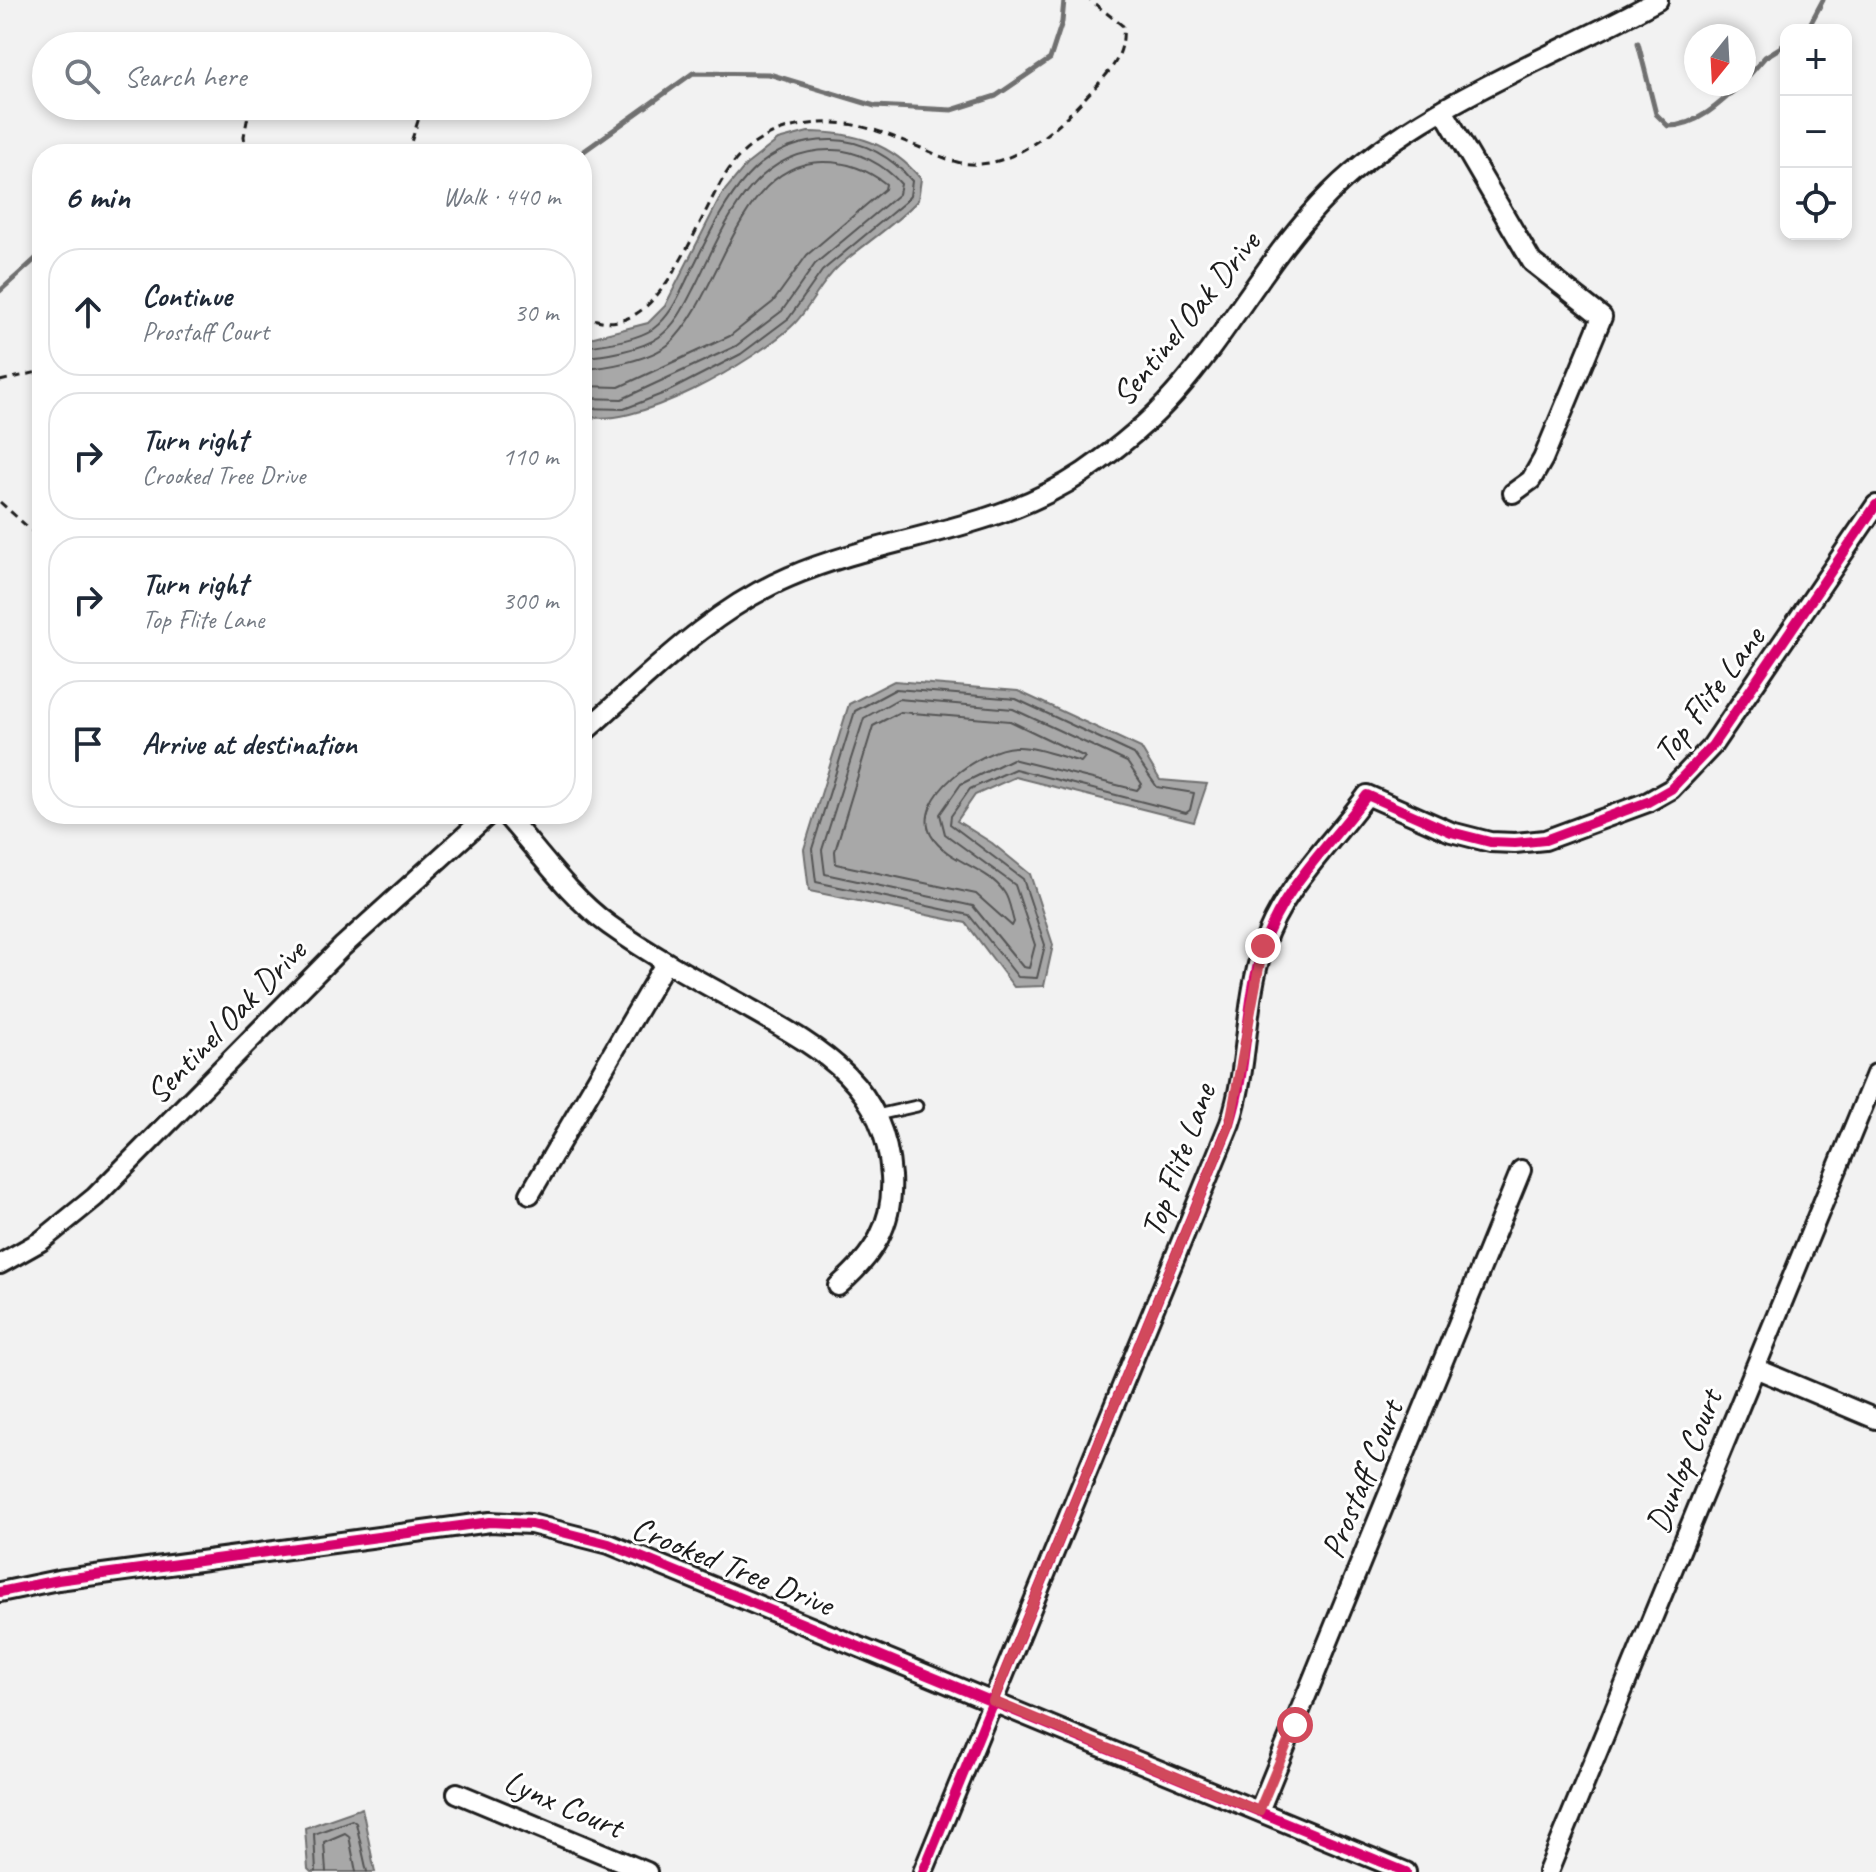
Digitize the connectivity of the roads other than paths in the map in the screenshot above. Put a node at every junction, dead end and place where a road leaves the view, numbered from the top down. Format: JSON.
{"nodes":[{"id":1,"x":1658,"y":0,"type":"edge"},
{"id":2,"x":1444,"y":112,"type":"junction"},
{"id":3,"x":1513,"y":493,"type":"dead end"},
{"id":4,"x":1876,"y":505,"type":"edge"},
{"id":5,"x":592,"y":725,"type":"edge"},
{"id":6,"x":478,"y":824,"type":"edge"},
{"id":7,"x":514,"y":824,"type":"edge"},
{"id":8,"x":666,"y":962,"type":"junction"},
{"id":9,"x":1876,"y":1074,"type":"edge"},
{"id":10,"x":917,"y":1106,"type":"dead end"},
{"id":11,"x":877,"y":1115,"type":"junction"},
{"id":12,"x":1521,"y":1170,"type":"dead end"},
{"id":13,"x":530,"y":1194,"type":"dead end"},
{"id":14,"x":0,"y":1264,"type":"edge"},
{"id":15,"x":838,"y":1286,"type":"dead end"},
{"id":16,"x":1755,"y":1368,"type":"junction"},
{"id":17,"x":1876,"y":1419,"type":"edge"},
{"id":18,"x":0,"y":1592,"type":"edge"},
{"id":19,"x":993,"y":1701,"type":"junction"},
{"id":20,"x":457,"y":1793,"type":"dead end"},
{"id":21,"x":1259,"y":1811,"type":"junction"},
{"id":22,"x":647,"y":1872,"type":"edge"},
{"id":23,"x":923,"y":1872,"type":"edge"},
{"id":24,"x":1406,"y":1872,"type":"edge"},
{"id":25,"x":1548,"y":1872,"type":"edge"}],
"edges":[{"from":1,"to":2,"type":"street","name":"Sentinel Oak Drive"},
{"from":2,"to":3,"type":"street"},
{"from":2,"to":5,"type":"street","name":"Sentinel Oak Drive"},
{"from":4,"to":19,"type":"street","name":"Top Flite Lane"},
{"from":6,"to":14,"type":"street","name":"Sentinel Oak Drive"},
{"from":7,"to":8,"type":"street"},
{"from":8,"to":11,"type":"street"},
{"from":8,"to":13,"type":"street"},
{"from":9,"to":16,"type":"street","name":"Dunlop Court"},
{"from":10,"to":11,"type":"lane"},
{"from":11,"to":15,"type":"street"},
{"from":12,"to":21,"type":"street","name":"Prostaff Court"},
{"from":16,"to":17,"type":"street"},
{"from":16,"to":25,"type":"street","name":"Dunlop Court"},
{"from":18,"to":19,"type":"street","name":"Crooked Tree Drive"},
{"from":19,"to":21,"type":"street","name":"Crooked Tree Drive"},
{"from":19,"to":23,"type":"street","name":"Top Flite Lane"},
{"from":20,"to":22,"type":"street","name":"Lynx Court"},
{"from":21,"to":24,"type":"street","name":"Crooked Tree Drive"}]}
